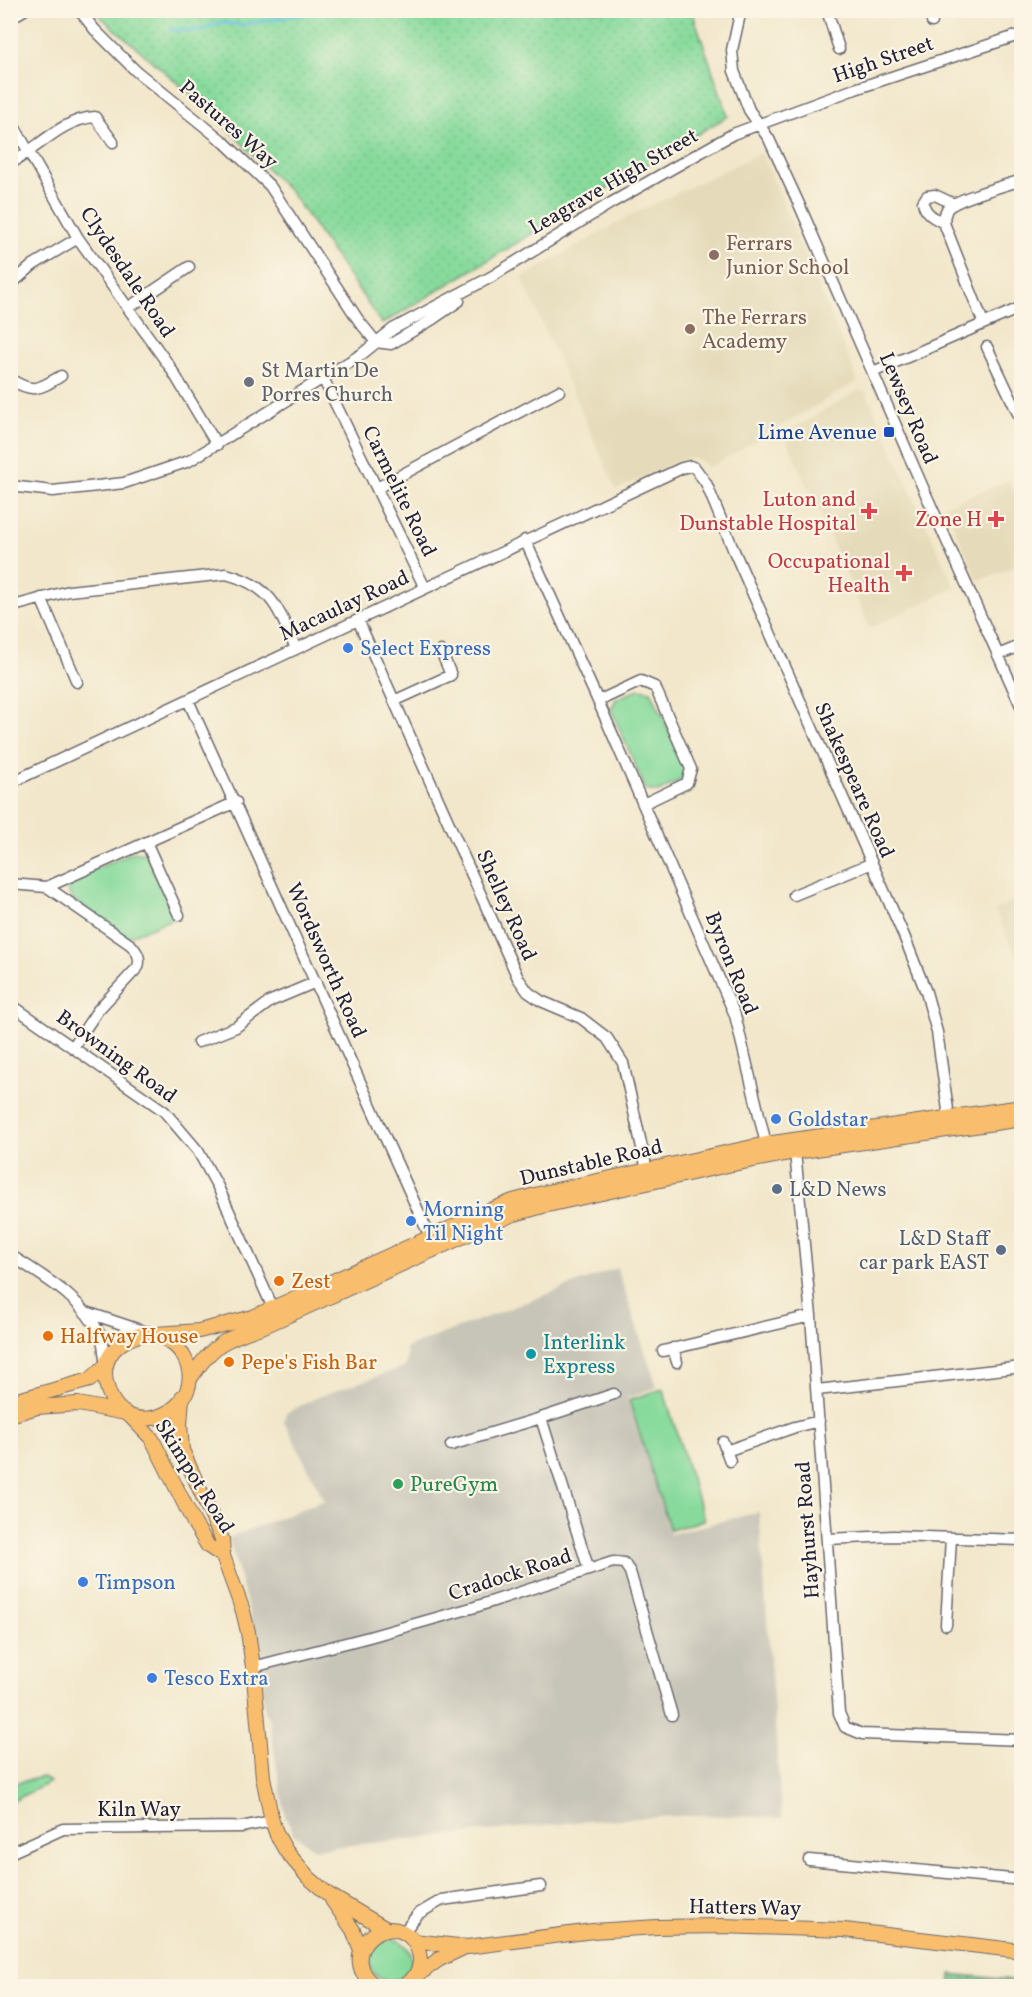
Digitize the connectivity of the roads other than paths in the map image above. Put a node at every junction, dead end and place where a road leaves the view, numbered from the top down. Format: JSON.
{"nodes":[{"id":1,"x":24,"y":10,"type":"edge"},
{"id":2,"x":79,"y":10,"type":"edge"},
{"id":3,"x":741,"y":10,"type":"edge"},
{"id":4,"x":827,"y":10,"type":"edge"},
{"id":5,"x":10,"y":18,"type":"edge"},
{"id":6,"x":1022,"y":34,"type":"edge"},
{"id":7,"x":839,"y":49,"type":"dead end"},
{"id":8,"x":10,"y":119,"type":"edge"},
{"id":9,"x":759,"y":125,"type":"junction"},
{"id":10,"x":113,"y":142,"type":"dead end"},
{"id":11,"x":29,"y":153,"type":"junction"},
{"id":12,"x":10,"y":164,"type":"edge"},
{"id":13,"x":1022,"y":180,"type":"edge"},
{"id":14,"x":954,"y":204,"type":"junction"},
{"id":15,"x":944,"y":223,"type":"junction"},
{"id":16,"x":78,"y":238,"type":"junction"},
{"id":17,"x":189,"y":267,"type":"dead end"},
{"id":18,"x":10,"y":285,"type":"edge"},
{"id":19,"x":1022,"y":307,"type":"edge"},
{"id":20,"x":128,"y":308,"type":"junction"},
{"id":21,"x":983,"y":322,"type":"junction"},
{"id":22,"x":376,"y":342,"type":"junction"},
{"id":23,"x":987,"y":346,"type":"dead end"},
{"id":24,"x":873,"y":372,"type":"junction"},
{"id":25,"x":61,"y":376,"type":"dead end"},
{"id":26,"x":323,"y":378,"type":"junction"},
{"id":27,"x":10,"y":380,"type":"edge"},
{"id":28,"x":560,"y":392,"type":"dead end"},
{"id":29,"x":1022,"y":422,"type":"edge"},
{"id":30,"x":217,"y":445,"type":"junction"},
{"id":31,"x":695,"y":468,"type":"joint"},
{"id":32,"x":10,"y":486,"type":"edge"},
{"id":33,"x":377,"y":488,"type":"junction"},
{"id":34,"x":525,"y":540,"type":"junction"},
{"id":35,"x":425,"y":588,"type":"junction"},
{"id":36,"x":40,"y":598,"type":"junction"},
{"id":37,"x":10,"y":607,"type":"edge"},
{"id":38,"x":358,"y":620,"type":"junction"},
{"id":39,"x":1022,"y":645,"type":"edge"},
{"id":40,"x":296,"y":649,"type":"junction"},
{"id":41,"x":441,"y":651,"type":"dead end"},
{"id":42,"x":998,"y":655,"type":"junction"},
{"id":43,"x":77,"y":682,"type":"dead end"},
{"id":44,"x":188,"y":700,"type":"junction"},
{"id":45,"x":598,"y":700,"type":"junction"},
{"id":46,"x":394,"y":701,"type":"junction"},
{"id":47,"x":1022,"y":708,"type":"edge"},
{"id":48,"x":10,"y":783,"type":"edge"},
{"id":49,"x":236,"y":802,"type":"junction"},
{"id":50,"x":643,"y":804,"type":"junction"},
{"id":51,"x":146,"y":842,"type":"junction"},
{"id":52,"x":870,"y":864,"type":"junction"},
{"id":53,"x":10,"y":884,"type":"edge"},
{"id":54,"x":47,"y":887,"type":"junction"},
{"id":55,"x":794,"y":895,"type":"dead end"},
{"id":56,"x":179,"y":915,"type":"dead end"},
{"id":57,"x":316,"y":982,"type":"junction"},
{"id":58,"x":10,"y":1004,"type":"edge"},
{"id":59,"x":198,"y":1042,"type":"dead end"},
{"id":60,"x":73,"y":1047,"type":"junction"},
{"id":61,"x":1022,"y":1107,"type":"edge"},
{"id":62,"x":949,"y":1117,"type":"junction"},
{"id":63,"x":1022,"y":1119,"type":"edge"},
{"id":64,"x":766,"y":1144,"type":"junction"},
{"id":65,"x":795,"y":1152,"type":"junction"},
{"id":66,"x":647,"y":1170,"type":"junction"},
{"id":67,"x":430,"y":1237,"type":"junction"},
{"id":68,"x":10,"y":1255,"type":"edge"},
{"id":69,"x":273,"y":1308,"type":"junction"},
{"id":70,"x":86,"y":1312,"type":"junction"},
{"id":71,"x":811,"y":1316,"type":"junction"},
{"id":72,"x":152,"y":1334,"type":"junction"},
{"id":73,"x":677,"y":1362,"type":"dead end"},
{"id":74,"x":105,"y":1364,"type":"junction"},
{"id":75,"x":1022,"y":1367,"type":"edge"},
{"id":76,"x":190,"y":1379,"type":"junction"},
{"id":77,"x":817,"y":1390,"type":"junction"},
{"id":78,"x":614,"y":1394,"type":"dead end"},
{"id":79,"x":182,"y":1397,"type":"junction"},
{"id":80,"x":10,"y":1402,"type":"edge"},
{"id":81,"x":10,"y":1415,"type":"edge"},
{"id":82,"x":126,"y":1415,"type":"junction"},
{"id":83,"x":542,"y":1418,"type":"junction"},
{"id":84,"x":819,"y":1421,"type":"junction"},
{"id":85,"x":451,"y":1444,"type":"dead end"},
{"id":86,"x":726,"y":1451,"type":"dead end"},
{"id":87,"x":951,"y":1538,"type":"junction"},
{"id":88,"x":827,"y":1539,"type":"junction"},
{"id":89,"x":1022,"y":1540,"type":"edge"},
{"id":90,"x":224,"y":1556,"type":"junction"},
{"id":91,"x":589,"y":1570,"type":"junction"},
{"id":92,"x":946,"y":1625,"type":"dead end"},
{"id":93,"x":253,"y":1667,"type":"junction"},
{"id":94,"x":672,"y":1715,"type":"dead end"},
{"id":95,"x":1022,"y":1740,"type":"edge"},
{"id":96,"x":272,"y":1821,"type":"junction"},
{"id":97,"x":10,"y":1853,"type":"edge"},
{"id":98,"x":809,"y":1860,"type":"dead end"},
{"id":99,"x":1022,"y":1880,"type":"edge"},
{"id":100,"x":541,"y":1886,"type":"dead end"},
{"id":101,"x":329,"y":1895,"type":"junction"},
{"id":102,"x":387,"y":1930,"type":"junction"},
{"id":103,"x":408,"y":1937,"type":"junction"},
{"id":104,"x":467,"y":1947,"type":"junction"},
{"id":105,"x":361,"y":1950,"type":"junction"},
{"id":106,"x":1022,"y":1951,"type":"edge"},
{"id":107,"x":415,"y":1977,"type":"junction"},
{"id":108,"x":375,"y":1986,"type":"edge"},
{"id":109,"x":404,"y":1986,"type":"edge"}],
"edges":[{"from":1,"to":5,"type":"street"},
{"from":2,"to":22,"type":"street","name":"Pastures Way"},
{"from":3,"to":9,"type":"street","name":"Lewsey Road"},
{"from":4,"to":7,"type":"street"},
{"from":6,"to":9,"type":"street","name":"High Street"},
{"from":8,"to":11,"type":"street","name":"Clydesdale Road"},
{"from":9,"to":22,"type":"street","name":"Leagrave High Street"},
{"from":9,"to":24,"type":"street","name":"Lewsey Road"},
{"from":10,"to":11,"type":"street"},
{"from":11,"to":12,"type":"street"},
{"from":11,"to":16,"type":"street","name":"Clydesdale Road"},
{"from":13,"to":14,"type":"street"},
{"from":14,"to":15,"type":"street"},
{"from":14,"to":15,"type":"street"},
{"from":15,"to":21,"type":"street"},
{"from":16,"to":18,"type":"street"},
{"from":16,"to":20,"type":"street","name":"Clydesdale Road"},
{"from":17,"to":20,"type":"street"},
{"from":19,"to":21,"type":"street"},
{"from":20,"to":30,"type":"street","name":"Clydesdale Road"},
{"from":21,"to":24,"type":"street"},
{"from":22,"to":26,"type":"street","name":"Leagrave High Street"},
{"from":23,"to":29,"type":"street"},
{"from":24,"to":42,"type":"street","name":"Lewsey Road"},
{"from":25,"to":27,"type":"street"},
{"from":26,"to":30,"type":"street","name":"Leagrave High Street"},
{"from":26,"to":33,"type":"street","name":"Carmelite Road"},
{"from":28,"to":33,"type":"street"},
{"from":30,"to":32,"type":"street","name":"Leagrave High Street"},
{"from":31,"to":34,"type":"street","name":"Macaulay Road"},
{"from":31,"to":52,"type":"street","name":"Shakespeare Road"},
{"from":33,"to":35,"type":"street","name":"Carmelite Road"},
{"from":34,"to":35,"type":"street","name":"Macaulay Road"},
{"from":34,"to":45,"type":"street","name":"Byron Road"},
{"from":35,"to":38,"type":"street","name":"Macaulay Road"},
{"from":36,"to":37,"type":"street"},
{"from":36,"to":40,"type":"street"},
{"from":36,"to":43,"type":"street"},
{"from":38,"to":40,"type":"street","name":"Macaulay Road"},
{"from":38,"to":46,"type":"street","name":"Shelley Road"},
{"from":39,"to":42,"type":"street"},
{"from":40,"to":44,"type":"street","name":"Macaulay Road"},
{"from":41,"to":46,"type":"street"},
{"from":42,"to":47,"type":"street","name":"Lewsey Road"},
{"from":44,"to":48,"type":"street","name":"Macaulay Road"},
{"from":44,"to":49,"type":"street","name":"Wordsworth Road"},
{"from":45,"to":50,"type":"street","name":"Byron Road"},
{"from":45,"to":50,"type":"street"},
{"from":46,"to":66,"type":"street","name":"Shelley Road"},
{"from":49,"to":51,"type":"street"},
{"from":49,"to":57,"type":"street","name":"Wordsworth Road"},
{"from":50,"to":64,"type":"street","name":"Byron Road"},
{"from":51,"to":54,"type":"street"},
{"from":51,"to":56,"type":"street"},
{"from":52,"to":55,"type":"street"},
{"from":52,"to":62,"type":"street","name":"Shakespeare Road"},
{"from":53,"to":54,"type":"street"},
{"from":54,"to":60,"type":"street"},
{"from":57,"to":59,"type":"street"},
{"from":57,"to":67,"type":"street","name":"Wordsworth Road"},
{"from":58,"to":60,"type":"street","name":"Browning Road"},
{"from":60,"to":69,"type":"street","name":"Browning Road"},
{"from":61,"to":62,"type":"main road","name":"Dunstable Road"},
{"from":62,"to":64,"type":"main road","name":"Dunstable Road"},
{"from":63,"to":65,"type":"main road","name":"Dunstable Road"},
{"from":64,"to":66,"type":"main road","name":"Dunstable Road"},
{"from":65,"to":71,"type":"street","name":"Hayhurst Road"},
{"from":65,"to":76,"type":"main road","name":"Dunstable Road"},
{"from":66,"to":67,"type":"main road","name":"Dunstable Road"},
{"from":67,"to":69,"type":"main road","name":"Dunstable Road"},
{"from":68,"to":70,"type":"street"},
{"from":69,"to":72,"type":"main road","name":"Dunstable Road"},
{"from":70,"to":72,"type":"street"},
{"from":70,"to":74,"type":"street"},
{"from":71,"to":73,"type":"street"},
{"from":71,"to":77,"type":"street","name":"Hayhurst Road"},
{"from":72,"to":74,"type":"main road"},
{"from":72,"to":76,"type":"main road"},
{"from":74,"to":80,"type":"main road"},
{"from":74,"to":82,"type":"main road"},
{"from":75,"to":77,"type":"street"},
{"from":76,"to":79,"type":"main road"},
{"from":77,"to":84,"type":"street","name":"Hayhurst Road"},
{"from":78,"to":83,"type":"street"},
{"from":79,"to":82,"type":"main road"},
{"from":79,"to":90,"type":"main road","name":"Skimpot Road"},
{"from":81,"to":82,"type":"main road"},
{"from":82,"to":90,"type":"main road","name":"Skimpot Road"},
{"from":83,"to":85,"type":"street"},
{"from":83,"to":91,"type":"street"},
{"from":84,"to":86,"type":"street"},
{"from":84,"to":88,"type":"street","name":"Hayhurst Road"},
{"from":87,"to":88,"type":"street"},
{"from":87,"to":89,"type":"street"},
{"from":87,"to":92,"type":"street"},
{"from":88,"to":95,"type":"street","name":"Hayhurst Road"},
{"from":90,"to":93,"type":"main road","name":"Skimpot Road"},
{"from":91,"to":93,"type":"street","name":"Cradock Road"},
{"from":91,"to":94,"type":"street","name":"Cradock Road"},
{"from":93,"to":96,"type":"main road","name":"Skimpot Road"},
{"from":96,"to":97,"type":"street","name":"Kiln Way"},
{"from":96,"to":101,"type":"main road","name":"Skimpot Road"},
{"from":98,"to":99,"type":"street"},
{"from":100,"to":103,"type":"street"},
{"from":101,"to":102,"type":"main road","name":"Skimpot Road"},
{"from":101,"to":105,"type":"main road","name":"Skimpot Road"},
{"from":102,"to":103,"type":"main road","name":"Hatters Way"},
{"from":102,"to":105,"type":"main road"},
{"from":103,"to":104,"type":"main road","name":"Hatters Way"},
{"from":103,"to":107,"type":"main road"},
{"from":104,"to":106,"type":"main road","name":"Hatters Way"},
{"from":104,"to":107,"type":"main road","name":"Hatters Way"},
{"from":105,"to":108,"type":"main road","name":"Skimpot Road"},
{"from":107,"to":109,"type":"main road","name":"Hatters Way"}]}
